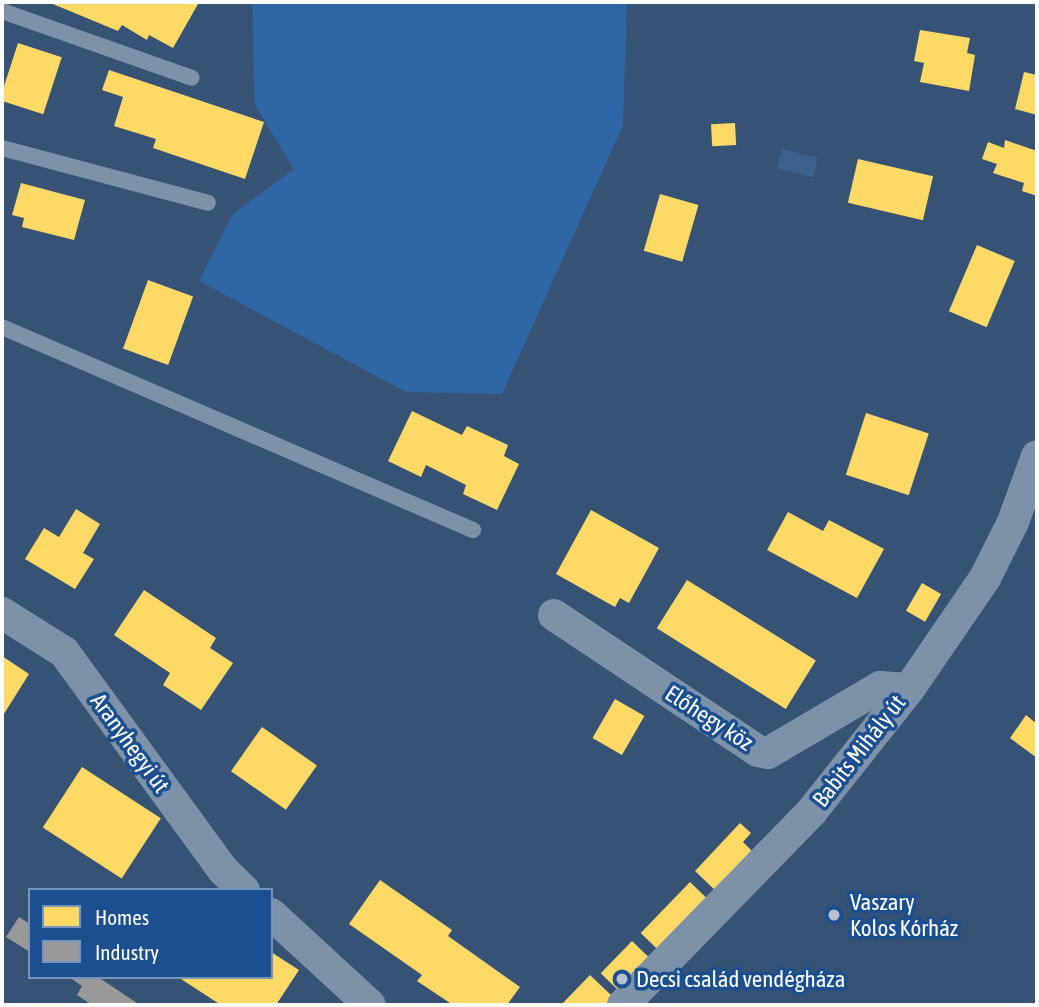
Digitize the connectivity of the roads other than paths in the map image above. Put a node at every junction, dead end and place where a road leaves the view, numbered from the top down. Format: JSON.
{"nodes":[{"id":1,"x":2,"y":10,"type":"edge"},
{"id":2,"x":192,"y":78,"type":"dead end"},
{"id":3,"x":2,"y":148,"type":"edge"},
{"id":4,"x":208,"y":203,"type":"dead end"},
{"id":5,"x":2,"y":327,"type":"edge"},
{"id":6,"x":1037,"y":456,"type":"edge"},
{"id":7,"x":473,"y":530,"type":"dead end"},
{"id":8,"x":2,"y":613,"type":"edge"},
{"id":9,"x":554,"y":615,"type":"dead end"},
{"id":10,"x":909,"y":689,"type":"junction"},
{"id":11,"x":242,"y":888,"type":"edge"},
{"id":12,"x":273,"y":917,"type":"edge"},
{"id":13,"x":370,"y":1005,"type":"edge"},
{"id":14,"x":623,"y":1005,"type":"edge"}],
"edges":[{"from":1,"to":2,"type":"lane"},
{"from":3,"to":4,"type":"lane"},
{"from":5,"to":7,"type":"lane"},
{"from":6,"to":10,"type":"street","name":"Babits Mihály út"},
{"from":8,"to":11,"type":"street","name":"Aranyhegyi út"},
{"from":9,"to":10,"type":"street","name":"Előhegy köz"},
{"from":10,"to":14,"type":"street","name":"Babits Mihály út"},
{"from":12,"to":13,"type":"street"}]}
